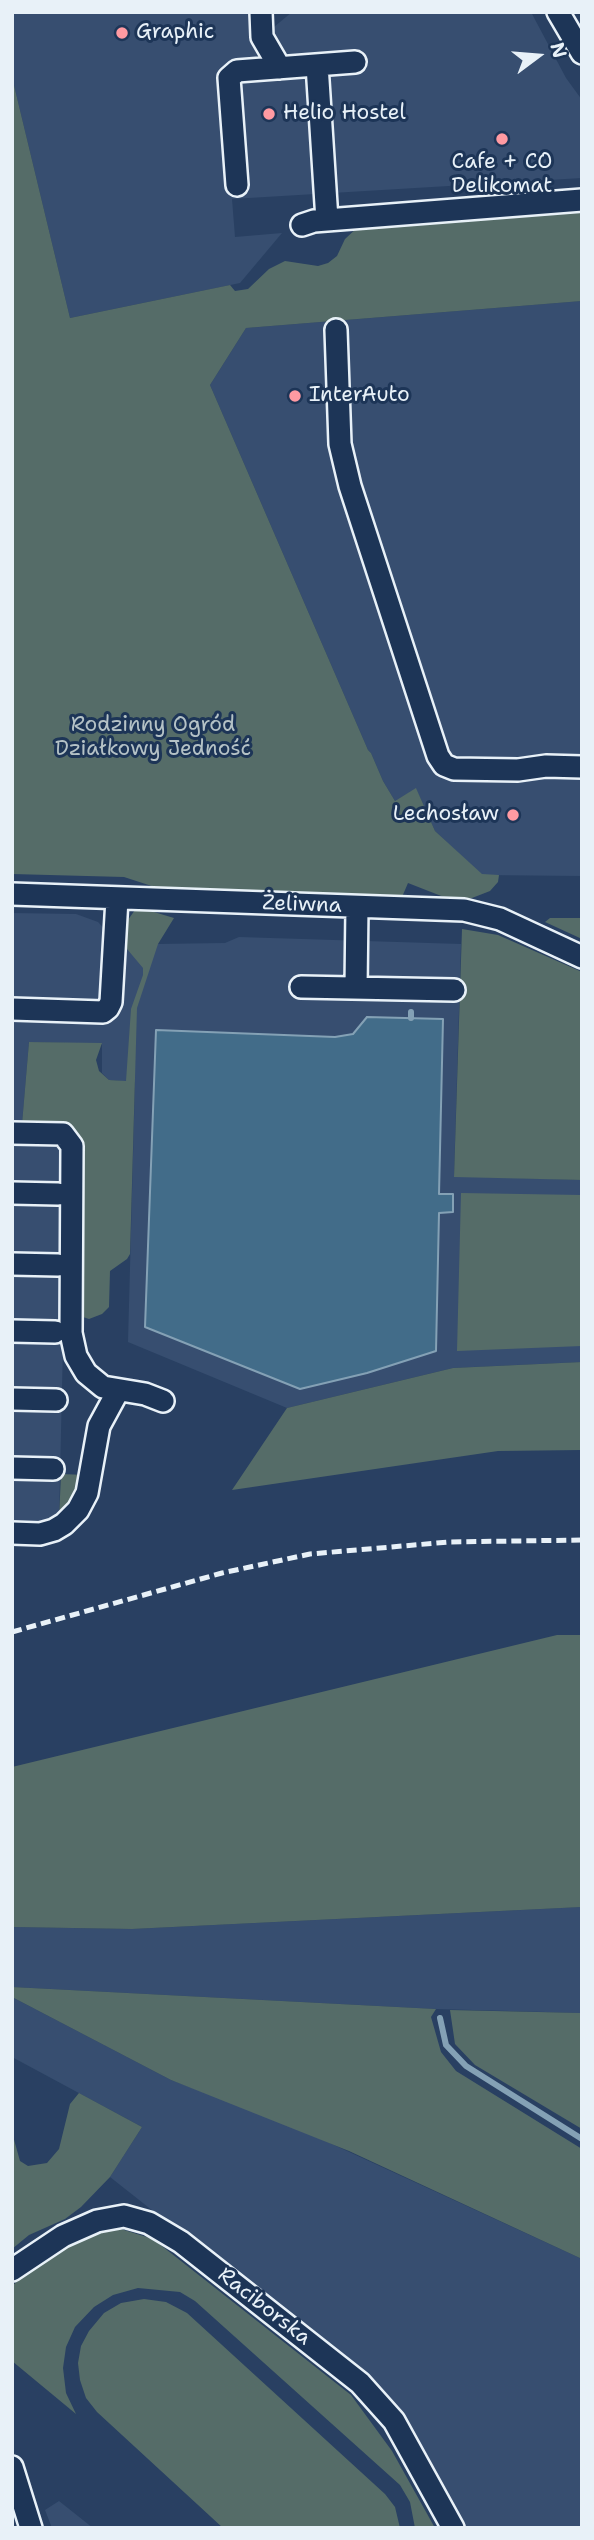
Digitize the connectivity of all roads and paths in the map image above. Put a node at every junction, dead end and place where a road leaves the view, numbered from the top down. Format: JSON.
{"nodes":[{"id":1,"x":261,"y":12,"type":"edge"},
{"id":2,"x":558,"y":12,"type":"edge"},
{"id":3,"x":582,"y":53,"type":"edge"},
{"id":4,"x":355,"y":62,"type":"dead end"},
{"id":5,"x":317,"y":65,"type":"junction"},
{"id":6,"x":281,"y":68,"type":"junction"},
{"id":7,"x":237,"y":185,"type":"dead end"},
{"id":8,"x":582,"y":200,"type":"edge"},
{"id":9,"x":327,"y":220,"type":"junction"},
{"id":10,"x":302,"y":225,"type":"dead end"},
{"id":11,"x":336,"y":330,"type":"dead end"},
{"id":12,"x":582,"y":767,"type":"edge"},
{"id":13,"x":12,"y":894,"type":"edge"},
{"id":14,"x":117,"y":899,"type":"junction"},
{"id":15,"x":357,"y":907,"type":"junction"},
{"id":16,"x":582,"y":957,"type":"edge"},
{"id":17,"x":301,"y":987,"type":"dead end"},
{"id":18,"x":356,"y":988,"type":"junction"},
{"id":19,"x":454,"y":990,"type":"dead end"},
{"id":20,"x":12,"y":1009,"type":"edge"},
{"id":21,"x":12,"y":1133,"type":"edge"},
{"id":22,"x":12,"y":1193,"type":"edge"},
{"id":23,"x":58,"y":1194,"type":"dead end"},
{"id":24,"x":12,"y":1264,"type":"edge"},
{"id":25,"x":58,"y":1265,"type":"dead end"},
{"id":26,"x":12,"y":1331,"type":"edge"},
{"id":27,"x":55,"y":1332,"type":"dead end"},
{"id":28,"x":118,"y":1391,"type":"junction"},
{"id":29,"x":12,"y":1399,"type":"edge"},
{"id":30,"x":56,"y":1400,"type":"dead end"},
{"id":31,"x":163,"y":1401,"type":"dead end"},
{"id":32,"x":12,"y":1468,"type":"edge"},
{"id":33,"x":53,"y":1469,"type":"dead end"},
{"id":34,"x":12,"y":1533,"type":"edge"},
{"id":35,"x":12,"y":2270,"type":"edge"},
{"id":36,"x":12,"y":2468,"type":"edge"},
{"id":37,"x":17,"y":2498,"type":"edge"},
{"id":38,"x":31,"y":2528,"type":"edge"},
{"id":39,"x":453,"y":2528,"type":"edge"}],
"edges":[{"from":1,"to":6,"type":"street"},
{"from":2,"to":3,"type":"street"},
{"from":4,"to":5,"type":"street"},
{"from":5,"to":6,"type":"street"},
{"from":5,"to":9,"type":"street"},
{"from":6,"to":7,"type":"street"},
{"from":8,"to":9,"type":"street"},
{"from":9,"to":10,"type":"street"},
{"from":11,"to":12,"type":"street"},
{"from":13,"to":14,"type":"street","name":"Żeliwna"},
{"from":14,"to":15,"type":"street","name":"Żeliwna"},
{"from":14,"to":20,"type":"street"},
{"from":15,"to":16,"type":"street","name":"Żeliwna"},
{"from":15,"to":18,"type":"street"},
{"from":17,"to":18,"type":"street"},
{"from":18,"to":19,"type":"street"},
{"from":21,"to":28,"type":"street"},
{"from":22,"to":23,"type":"street"},
{"from":24,"to":25,"type":"street"},
{"from":26,"to":27,"type":"street"},
{"from":28,"to":31,"type":"street"},
{"from":28,"to":34,"type":"street"},
{"from":29,"to":30,"type":"street"},
{"from":32,"to":33,"type":"street"},
{"from":35,"to":39,"type":"street","name":"Raciborska"},
{"from":36,"to":37,"type":"street"},
{"from":37,"to":38,"type":"street"}]}
